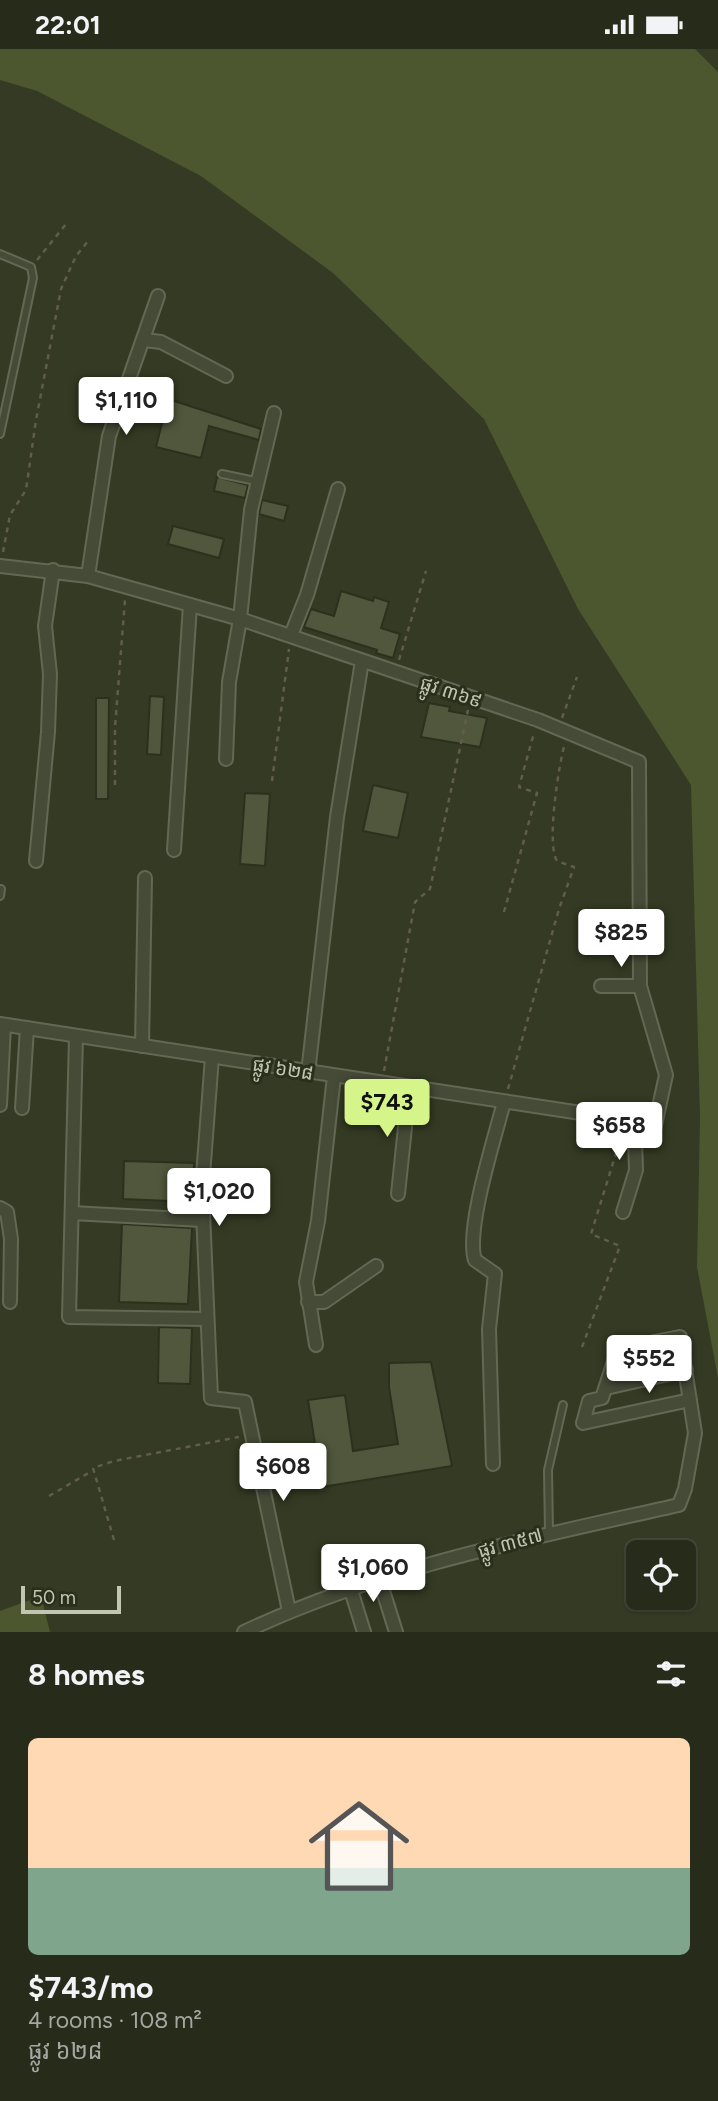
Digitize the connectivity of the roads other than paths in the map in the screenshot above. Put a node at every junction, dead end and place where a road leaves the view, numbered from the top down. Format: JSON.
{"nodes":[{"id":1,"x":0,"y":254,"type":"edge"},
{"id":2,"x":158,"y":296,"type":"dead end"},
{"id":3,"x":144,"y":340,"type":"junction"},
{"id":4,"x":226,"y":376,"type":"dead end"},
{"id":5,"x":274,"y":413,"type":"dead end"},
{"id":6,"x":0,"y":434,"type":"edge"},
{"id":7,"x":222,"y":474,"type":"dead end"},
{"id":8,"x":256,"y":481,"type":"junction"},
{"id":9,"x":338,"y":489,"type":"dead end"},
{"id":10,"x":0,"y":566,"type":"edge"},
{"id":11,"x":53,"y":570,"type":"junction"},
{"id":12,"x":88,"y":576,"type":"junction"},
{"id":13,"x":190,"y":605,"type":"junction"},
{"id":14,"x":240,"y":619,"type":"junction"},
{"id":15,"x":291,"y":635,"type":"junction"},
{"id":16,"x":362,"y":661,"type":"junction"},
{"id":17,"x":226,"y":759,"type":"dead end"},
{"id":18,"x":174,"y":850,"type":"dead end"},
{"id":19,"x":36,"y":861,"type":"dead end"},
{"id":20,"x":145,"y":878,"type":"dead end"},
{"id":21,"x":1,"y":890,"type":"edge"},
{"id":22,"x":0,"y":896,"type":"edge"},
{"id":23,"x":601,"y":986,"type":"dead end"},
{"id":24,"x":640,"y":986,"type":"junction"},
{"id":25,"x":2,"y":1024,"type":"edge"},
{"id":26,"x":27,"y":1028,"type":"junction"},
{"id":27,"x":76,"y":1036,"type":"junction"},
{"id":28,"x":142,"y":1046,"type":"junction"},
{"id":29,"x":212,"y":1057,"type":"junction"},
{"id":30,"x":308,"y":1073,"type":"junction"},
{"id":31,"x":334,"y":1076,"type":"junction"},
{"id":32,"x":409,"y":1089,"type":"junction"},
{"id":33,"x":504,"y":1102,"type":"junction"},
{"id":34,"x":0,"y":1105,"type":"edge"},
{"id":35,"x":22,"y":1108,"type":"dead end"},
{"id":36,"x":644,"y":1128,"type":"junction"},
{"id":37,"x":398,"y":1193,"type":"dead end"},
{"id":38,"x":0,"y":1208,"type":"edge"},
{"id":39,"x":623,"y":1212,"type":"dead end"},
{"id":40,"x":72,"y":1213,"type":"junction"},
{"id":41,"x":202,"y":1220,"type":"junction"},
{"id":42,"x":376,"y":1266,"type":"dead end"},
{"id":43,"x":10,"y":1302,"type":"dead end"},
{"id":44,"x":308,"y":1302,"type":"junction"},
{"id":45,"x":207,"y":1319,"type":"junction"},
{"id":46,"x":316,"y":1345,"type":"dead end"},
{"id":47,"x":686,"y":1370,"type":"junction"},
{"id":48,"x":606,"y":1388,"type":"junction"},
{"id":49,"x":690,"y":1400,"type":"junction"},
{"id":50,"x":563,"y":1405,"type":"dead end"},
{"id":51,"x":493,"y":1464,"type":"dead end"},
{"id":52,"x":549,"y":1533,"type":"junction"},
{"id":53,"x":379,"y":1578,"type":"junction"},
{"id":54,"x":350,"y":1587,"type":"junction"},
{"id":55,"x":289,"y":1611,"type":"junction"},
{"id":56,"x":244,"y":1632,"type":"edge"},
{"id":57,"x":364,"y":1632,"type":"edge"},
{"id":58,"x":396,"y":1632,"type":"edge"}],
"edges":[{"from":1,"to":6,"type":"lane"},
{"from":2,"to":3,"type":"street"},
{"from":3,"to":4,"type":"street"},
{"from":3,"to":12,"type":"street"},
{"from":5,"to":8,"type":"street"},
{"from":7,"to":8,"type":"lane"},
{"from":8,"to":14,"type":"street"},
{"from":9,"to":15,"type":"street"},
{"from":10,"to":11,"type":"street","name":"ផ្លូវ ៣៦៩"},
{"from":11,"to":12,"type":"street","name":"ផ្លូវ ៣៦៩"},
{"from":11,"to":19,"type":"street"},
{"from":12,"to":13,"type":"street","name":"ផ្លូវ ៣៦៩"},
{"from":13,"to":14,"type":"street","name":"ផ្លូវ ៣៦៩"},
{"from":13,"to":18,"type":"street"},
{"from":14,"to":15,"type":"street","name":"ផ្លូវ ៣៦៩"},
{"from":14,"to":17,"type":"street"},
{"from":15,"to":16,"type":"street","name":"ផ្លូវ ៣៦៩"},
{"from":16,"to":24,"type":"street","name":"ផ្លូវ ៣៦៩"},
{"from":16,"to":30,"type":"street"},
{"from":20,"to":28,"type":"street"},
{"from":21,"to":22,"type":"lane"},
{"from":23,"to":24,"type":"street"},
{"from":24,"to":36,"type":"street","name":"ផ្លូវ ៣៦៩"},
{"from":25,"to":26,"type":"street","name":"ផ្លូវ ៦២៨"},
{"from":25,"to":34,"type":"street"},
{"from":26,"to":27,"type":"street","name":"ផ្លូវ ៦២៨"},
{"from":26,"to":35,"type":"street"},
{"from":27,"to":28,"type":"street","name":"ផ្លូវ ៦២៨"},
{"from":27,"to":40,"type":"street"},
{"from":28,"to":29,"type":"street","name":"ផ្លូវ ៦២៨"},
{"from":29,"to":30,"type":"street","name":"ផ្លូវ ៦២៨"},
{"from":29,"to":41,"type":"street"},
{"from":30,"to":31,"type":"street","name":"ផ្លូវ ៦២៨"},
{"from":31,"to":32,"type":"street","name":"ផ្លូវ ៦២៨"},
{"from":31,"to":44,"type":"street"},
{"from":32,"to":33,"type":"street","name":"ផ្លូវ ៦២៨"},
{"from":32,"to":37,"type":"street"},
{"from":33,"to":36,"type":"street","name":"ផ្លូវ ៦២៨"},
{"from":33,"to":51,"type":"street"},
{"from":36,"to":39,"type":"street"},
{"from":38,"to":43,"type":"street"},
{"from":40,"to":41,"type":"street"},
{"from":40,"to":45,"type":"street"},
{"from":41,"to":45,"type":"street"},
{"from":42,"to":44,"type":"street"},
{"from":44,"to":46,"type":"street"},
{"from":45,"to":55,"type":"street"},
{"from":47,"to":48,"type":"street"},
{"from":47,"to":48,"type":"street"},
{"from":47,"to":49,"type":"street"},
{"from":48,"to":49,"type":"street"},
{"from":49,"to":52,"type":"street","name":"ផ្លូវ ៣៥៧"},
{"from":50,"to":52,"type":"lane"},
{"from":52,"to":53,"type":"street","name":"ផ្លូវ ៣៥៧"},
{"from":53,"to":54,"type":"street","name":"ផ្លូវ ៣៥៧"},
{"from":53,"to":58,"type":"street"},
{"from":54,"to":55,"type":"street","name":"ផ្លូវ ៣៥៧"},
{"from":54,"to":57,"type":"street"},
{"from":55,"to":56,"type":"street","name":"ផ្លូវ ៣៥៧"}]}
